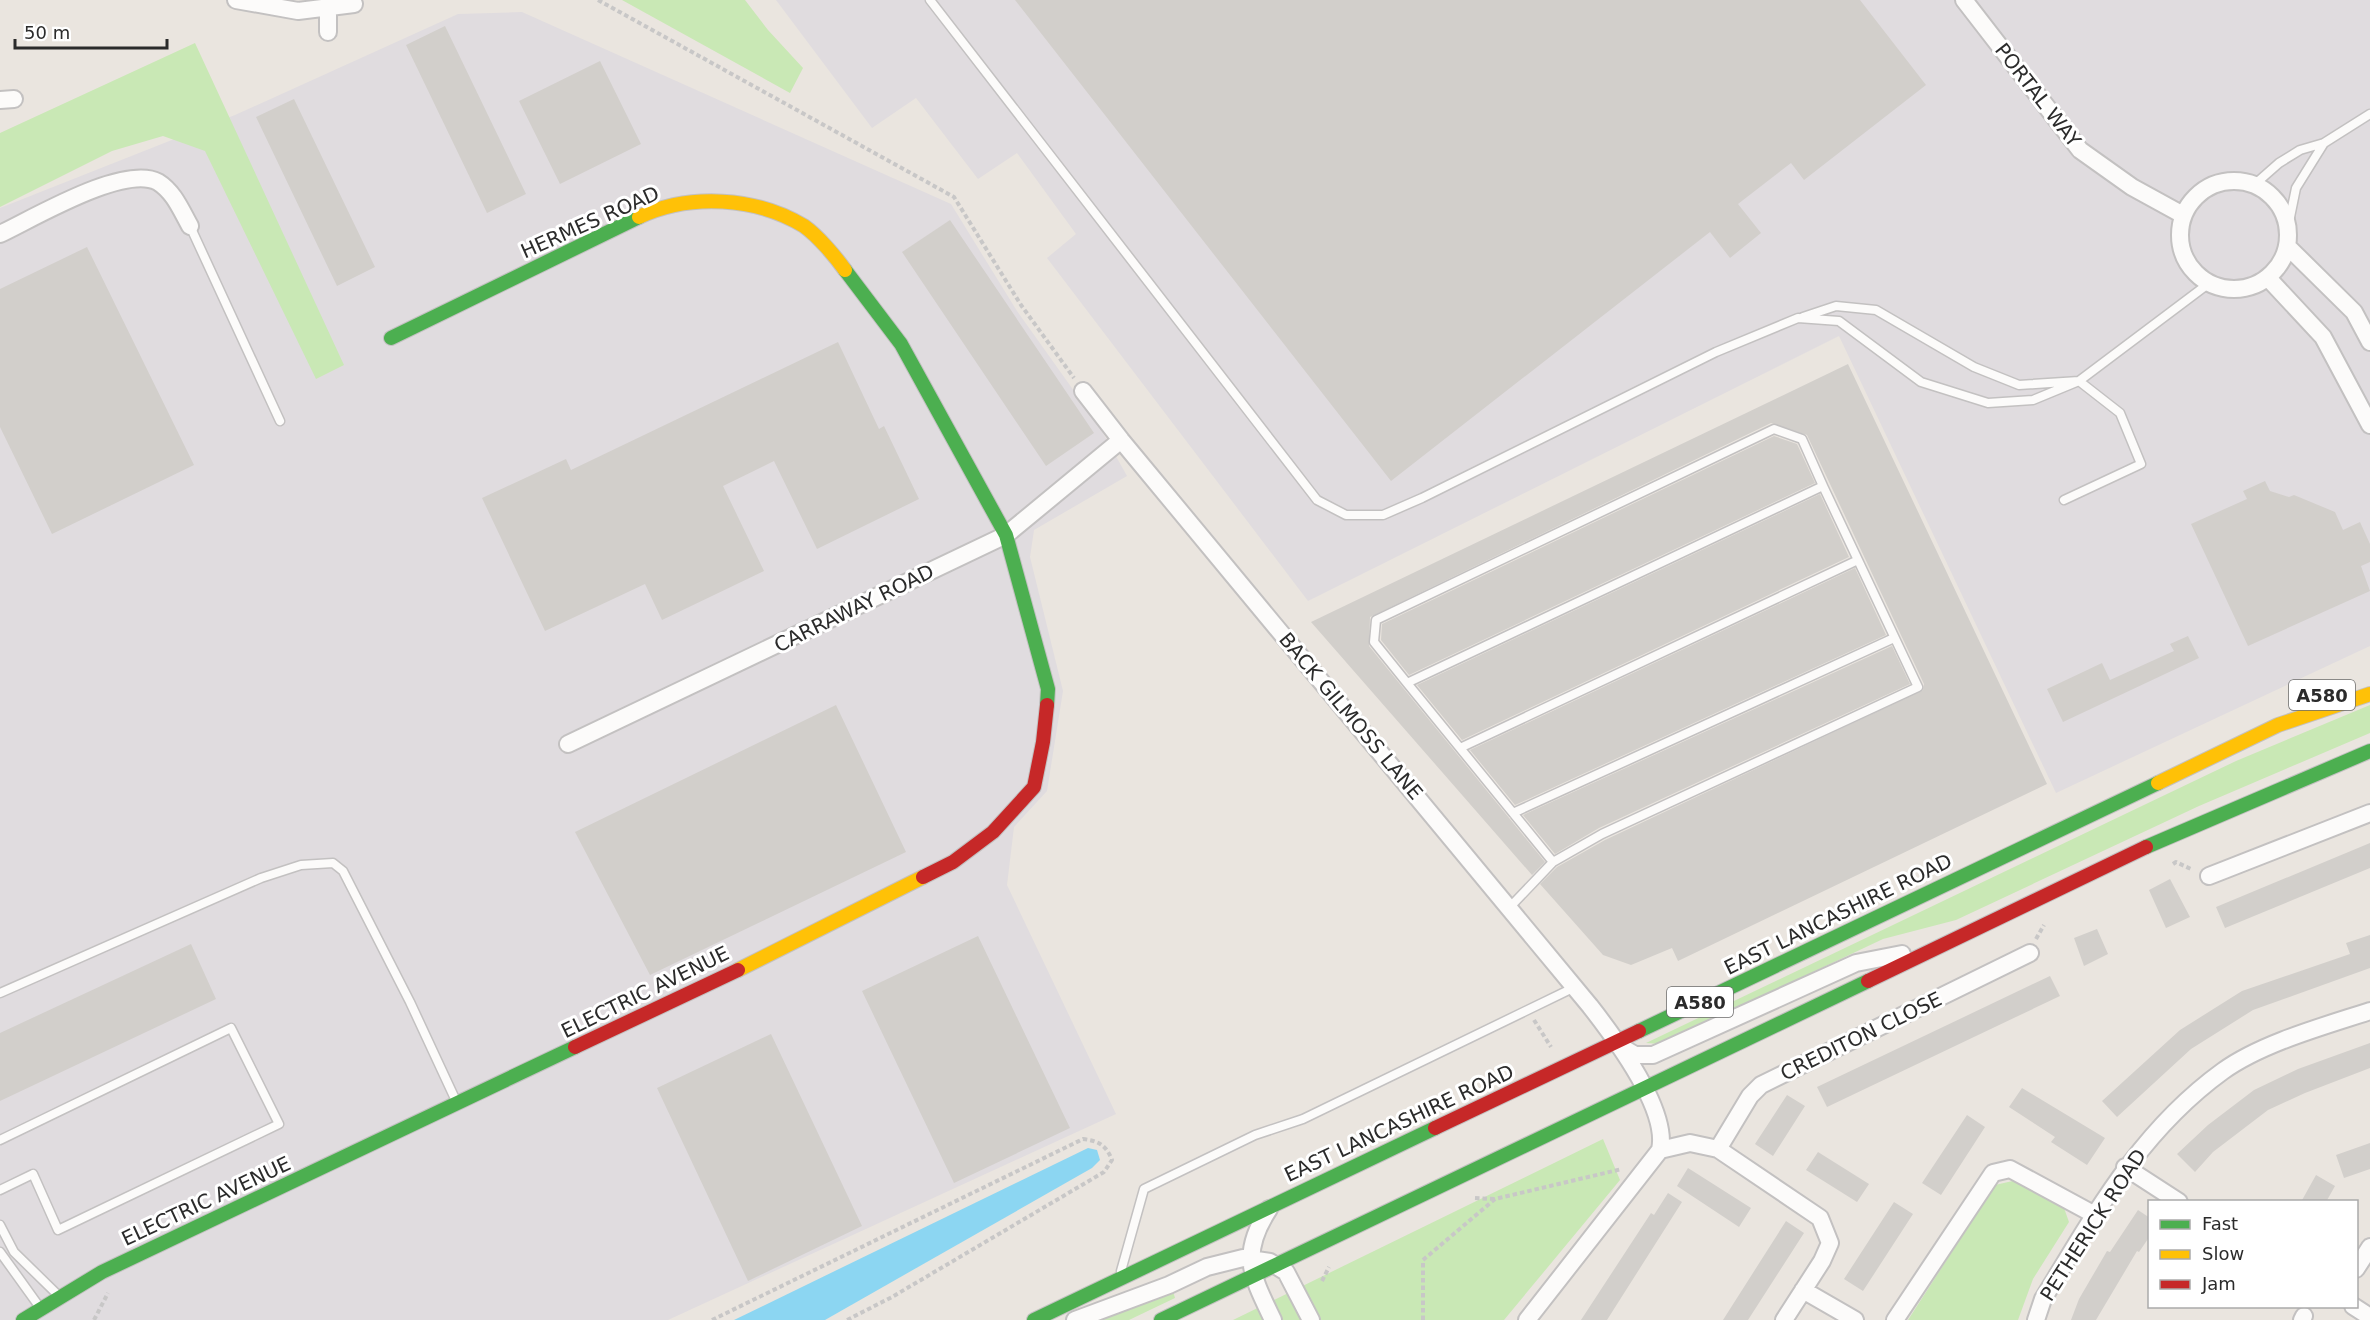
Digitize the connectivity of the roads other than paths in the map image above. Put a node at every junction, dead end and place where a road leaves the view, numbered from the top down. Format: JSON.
{"nodes":[{"id":1,"x":236,"y":0,"type":"edge"},
{"id":2,"x":930,"y":0,"type":"edge"},
{"id":3,"x":1964,"y":0,"type":"edge"},
{"id":4,"x":354,"y":4,"type":"dead end"},
{"id":5,"x":328,"y":7,"type":"junction"},
{"id":6,"x":328,"y":32,"type":"dead end"},
{"id":7,"x":2370,"y":114,"type":"edge"},
{"id":8,"x":2324,"y":143,"type":"junction"},
{"id":9,"x":2254,"y":185,"type":"junction"},
{"id":10,"x":2183,"y":215,"type":"junction"},
{"id":11,"x":26,"y":222,"type":"junction"},
{"id":12,"x":190,"y":226,"type":"joint"},
{"id":13,"x":2288,"y":227,"type":"junction"},
{"id":14,"x":0,"y":234,"type":"edge"},
{"id":15,"x":0,"y":246,"type":"edge"},
{"id":16,"x":2288,"y":246,"type":"junction"},
{"id":17,"x":2268,"y":278,"type":"junction"},
{"id":18,"x":2208,"y":284,"type":"junction"},
{"id":19,"x":1798,"y":318,"type":"junction"},
{"id":20,"x":392,"y":338,"type":"dead end"},
{"id":21,"x":2370,"y":342,"type":"edge"},
{"id":22,"x":2079,"y":381,"type":"junction"},
{"id":23,"x":1083,"y":391,"type":"road end"},
{"id":24,"x":279,"y":421,"type":"dead end"},
{"id":25,"x":2370,"y":425,"type":"edge"},
{"id":26,"x":1121,"y":440,"type":"junction"},
{"id":27,"x":1822,"y":486,"type":"junction"},
{"id":28,"x":2064,"y":500,"type":"dead end"},
{"id":29,"x":1006,"y":535,"type":"junction"},
{"id":30,"x":1858,"y":560,"type":"junction"},
{"id":31,"x":1894,"y":638,"type":"junction"},
{"id":32,"x":1407,"y":683,"type":"junction"},
{"id":33,"x":2370,"y":693,"type":"edge"},
{"id":34,"x":2318,"y":697,"type":"dead end"},
{"id":35,"x":2278,"y":724,"type":"junction"},
{"id":36,"x":567,"y":744,"type":"dead end"},
{"id":37,"x":1460,"y":748,"type":"junction"},
{"id":38,"x":2370,"y":751,"type":"edge"},
{"id":39,"x":1513,"y":813,"type":"junction"},
{"id":40,"x":2370,"y":813,"type":"edge"},
{"id":41,"x":1553,"y":862,"type":"junction"},
{"id":42,"x":2209,"y":876,"type":"road end"},
{"id":43,"x":1510,"y":907,"type":"junction"},
{"id":44,"x":1945,"y":944,"type":"junction"},
{"id":45,"x":2030,"y":953,"type":"road end"},
{"id":46,"x":1575,"y":987,"type":"junction"},
{"id":47,"x":0,"y":993,"type":"edge"},
{"id":48,"x":2370,"y":1011,"type":"edge"},
{"id":49,"x":1616,"y":1042,"type":"junction"},
{"id":50,"x":1644,"y":1088,"type":"junction"},
{"id":51,"x":457,"y":1103,"type":"junction"},
{"id":52,"x":0,"y":1140,"type":"edge"},
{"id":53,"x":1718,"y":1149,"type":"junction"},
{"id":54,"x":1655,"y":1157,"type":"junction"},
{"id":55,"x":2125,"y":1167,"type":"junction"},
{"id":56,"x":0,"y":1190,"type":"edge"},
{"id":57,"x":2176,"y":1200,"type":"edge"},
{"id":58,"x":1272,"y":1204,"type":"junction"},
{"id":59,"x":2095,"y":1215,"type":"junction"},
{"id":60,"x":0,"y":1225,"type":"edge"},
{"id":61,"x":2370,"y":1247,"type":"edge"},
{"id":62,"x":0,"y":1252,"type":"edge"},
{"id":63,"x":1251,"y":1258,"type":"junction"},
{"id":64,"x":1277,"y":1265,"type":"junction"},
{"id":65,"x":2358,"y":1266,"type":"edge"},
{"id":66,"x":1252,"y":1277,"type":"junction"},
{"id":67,"x":1119,"y":1280,"type":"junction"},
{"id":68,"x":1803,"y":1290,"type":"junction"},
{"id":69,"x":60,"y":1298,"type":"junction"},
{"id":70,"x":41,"y":1309,"type":"junction"},
{"id":71,"x":23,"y":1320,"type":"edge"},
{"id":72,"x":1034,"y":1320,"type":"edge"},
{"id":73,"x":1075,"y":1320,"type":"edge"},
{"id":74,"x":1161,"y":1320,"type":"edge"},
{"id":75,"x":1273,"y":1320,"type":"edge"},
{"id":76,"x":1311,"y":1320,"type":"edge"},
{"id":77,"x":1527,"y":1320,"type":"edge"},
{"id":78,"x":1784,"y":1320,"type":"edge"},
{"id":79,"x":1855,"y":1320,"type":"edge"},
{"id":80,"x":1895,"y":1320,"type":"edge"},
{"id":81,"x":2036,"y":1320,"type":"edge"}],
"edges":[{"from":1,"to":5,"type":"street"},
{"from":2,"to":19,"type":"lane"},
{"from":3,"to":10,"type":"street","name":"PORTAL WAY"},
{"from":4,"to":5,"type":"street"},
{"from":5,"to":6,"type":"street"},
{"from":7,"to":8,"type":"lane"},
{"from":8,"to":9,"type":"lane"},
{"from":8,"to":13,"type":"lane"},
{"from":9,"to":10,"type":"street"},
{"from":9,"to":13,"type":"street"},
{"from":10,"to":18,"type":"street"},
{"from":11,"to":12,"type":"street"},
{"from":11,"to":14,"type":"street"},
{"from":11,"to":15,"type":"street"},
{"from":12,"to":24,"type":"lane"},
{"from":13,"to":16,"type":"street"},
{"from":16,"to":17,"type":"street"},
{"from":16,"to":21,"type":"street"},
{"from":17,"to":18,"type":"street"},
{"from":17,"to":25,"type":"street"},
{"from":18,"to":22,"type":"lane"},
{"from":19,"to":22,"type":"lane"},
{"from":19,"to":22,"type":"lane"},
{"from":20,"to":29,"type":"main road","name":"HERMES ROAD"},
{"from":22,"to":28,"type":"lane"},
{"from":23,"to":26,"type":"street","name":"BACK GILMOSS LANE"},
{"from":26,"to":29,"type":"street","name":"CARRAWAY ROAD"},
{"from":26,"to":43,"type":"street","name":"BACK GILMOSS LANE"},
{"from":27,"to":30,"type":"lane"},
{"from":27,"to":32,"type":"lane"},
{"from":27,"to":32,"type":"lane"},
{"from":29,"to":36,"type":"street","name":"CARRAWAY ROAD"},
{"from":29,"to":51,"type":"main road","name":"ELECTRIC AVENUE"},
{"from":30,"to":31,"type":"lane"},
{"from":30,"to":37,"type":"lane"},
{"from":31,"to":39,"type":"lane"},
{"from":31,"to":41,"type":"lane"},
{"from":32,"to":37,"type":"lane"},
{"from":33,"to":35,"type":"main road","name":"EAST LANCASHIRE ROAD","number":"A580"},
{"from":34,"to":35,"type":"main road","number":"A580"},
{"from":35,"to":49,"type":"main road","name":"EAST LANCASHIRE ROAD","number":"A580"},
{"from":37,"to":39,"type":"lane"},
{"from":38,"to":44,"type":"main road","number":"A580"},
{"from":39,"to":41,"type":"lane"},
{"from":40,"to":42,"type":"street"},
{"from":41,"to":43,"type":"lane"},
{"from":43,"to":46,"type":"street","name":"BACK GILMOSS LANE"},
{"from":44,"to":49,"type":"street"},
{"from":44,"to":50,"type":"main road","number":"A580"},
{"from":45,"to":53,"type":"street","name":"CREDITON CLOSE"},
{"from":46,"to":49,"type":"street","name":"BACK GILMOSS LANE"},
{"from":46,"to":67,"type":"lane"},
{"from":47,"to":51,"type":"lane"},
{"from":48,"to":55,"type":"street","name":"PETHERICK ROAD"},
{"from":49,"to":50,"type":"street","name":"BACK GILMOSS LANE"},
{"from":49,"to":58,"type":"main road","name":"EAST LANCASHIRE ROAD","number":"A580"},
{"from":50,"to":54,"type":"street","name":"BACK GILMOSS LANE"},
{"from":50,"to":64,"type":"main road","number":"A580"},
{"from":51,"to":69,"type":"main road","name":"ELECTRIC AVENUE"},
{"from":52,"to":56,"type":"lane"},
{"from":53,"to":54,"type":"street"},
{"from":53,"to":68,"type":"street"},
{"from":54,"to":77,"type":"street"},
{"from":55,"to":57,"type":"street"},
{"from":55,"to":59,"type":"street","name":"PETHERICK ROAD"},
{"from":58,"to":63,"type":"street"},
{"from":58,"to":67,"type":"main road","name":"EAST LANCASHIRE ROAD","number":"A580"},
{"from":59,"to":80,"type":"street"},
{"from":59,"to":81,"type":"street","name":"PETHERICK ROAD"},
{"from":60,"to":69,"type":"lane"},
{"from":61,"to":65,"type":"street"},
{"from":62,"to":70,"type":"lane"},
{"from":63,"to":64,"type":"street"},
{"from":63,"to":66,"type":"street"},
{"from":63,"to":73,"type":"street"},
{"from":64,"to":66,"type":"main road","number":"A580"},
{"from":64,"to":76,"type":"street"},
{"from":66,"to":74,"type":"main road","number":"A580"},
{"from":66,"to":75,"type":"street"},
{"from":67,"to":72,"type":"main road","name":"EAST LANCASHIRE ROAD","number":"A580"},
{"from":68,"to":78,"type":"street"},
{"from":68,"to":79,"type":"street"},
{"from":69,"to":70,"type":"main road","name":"ELECTRIC AVENUE"},
{"from":70,"to":71,"type":"main road","name":"ELECTRIC AVENUE"}]}
